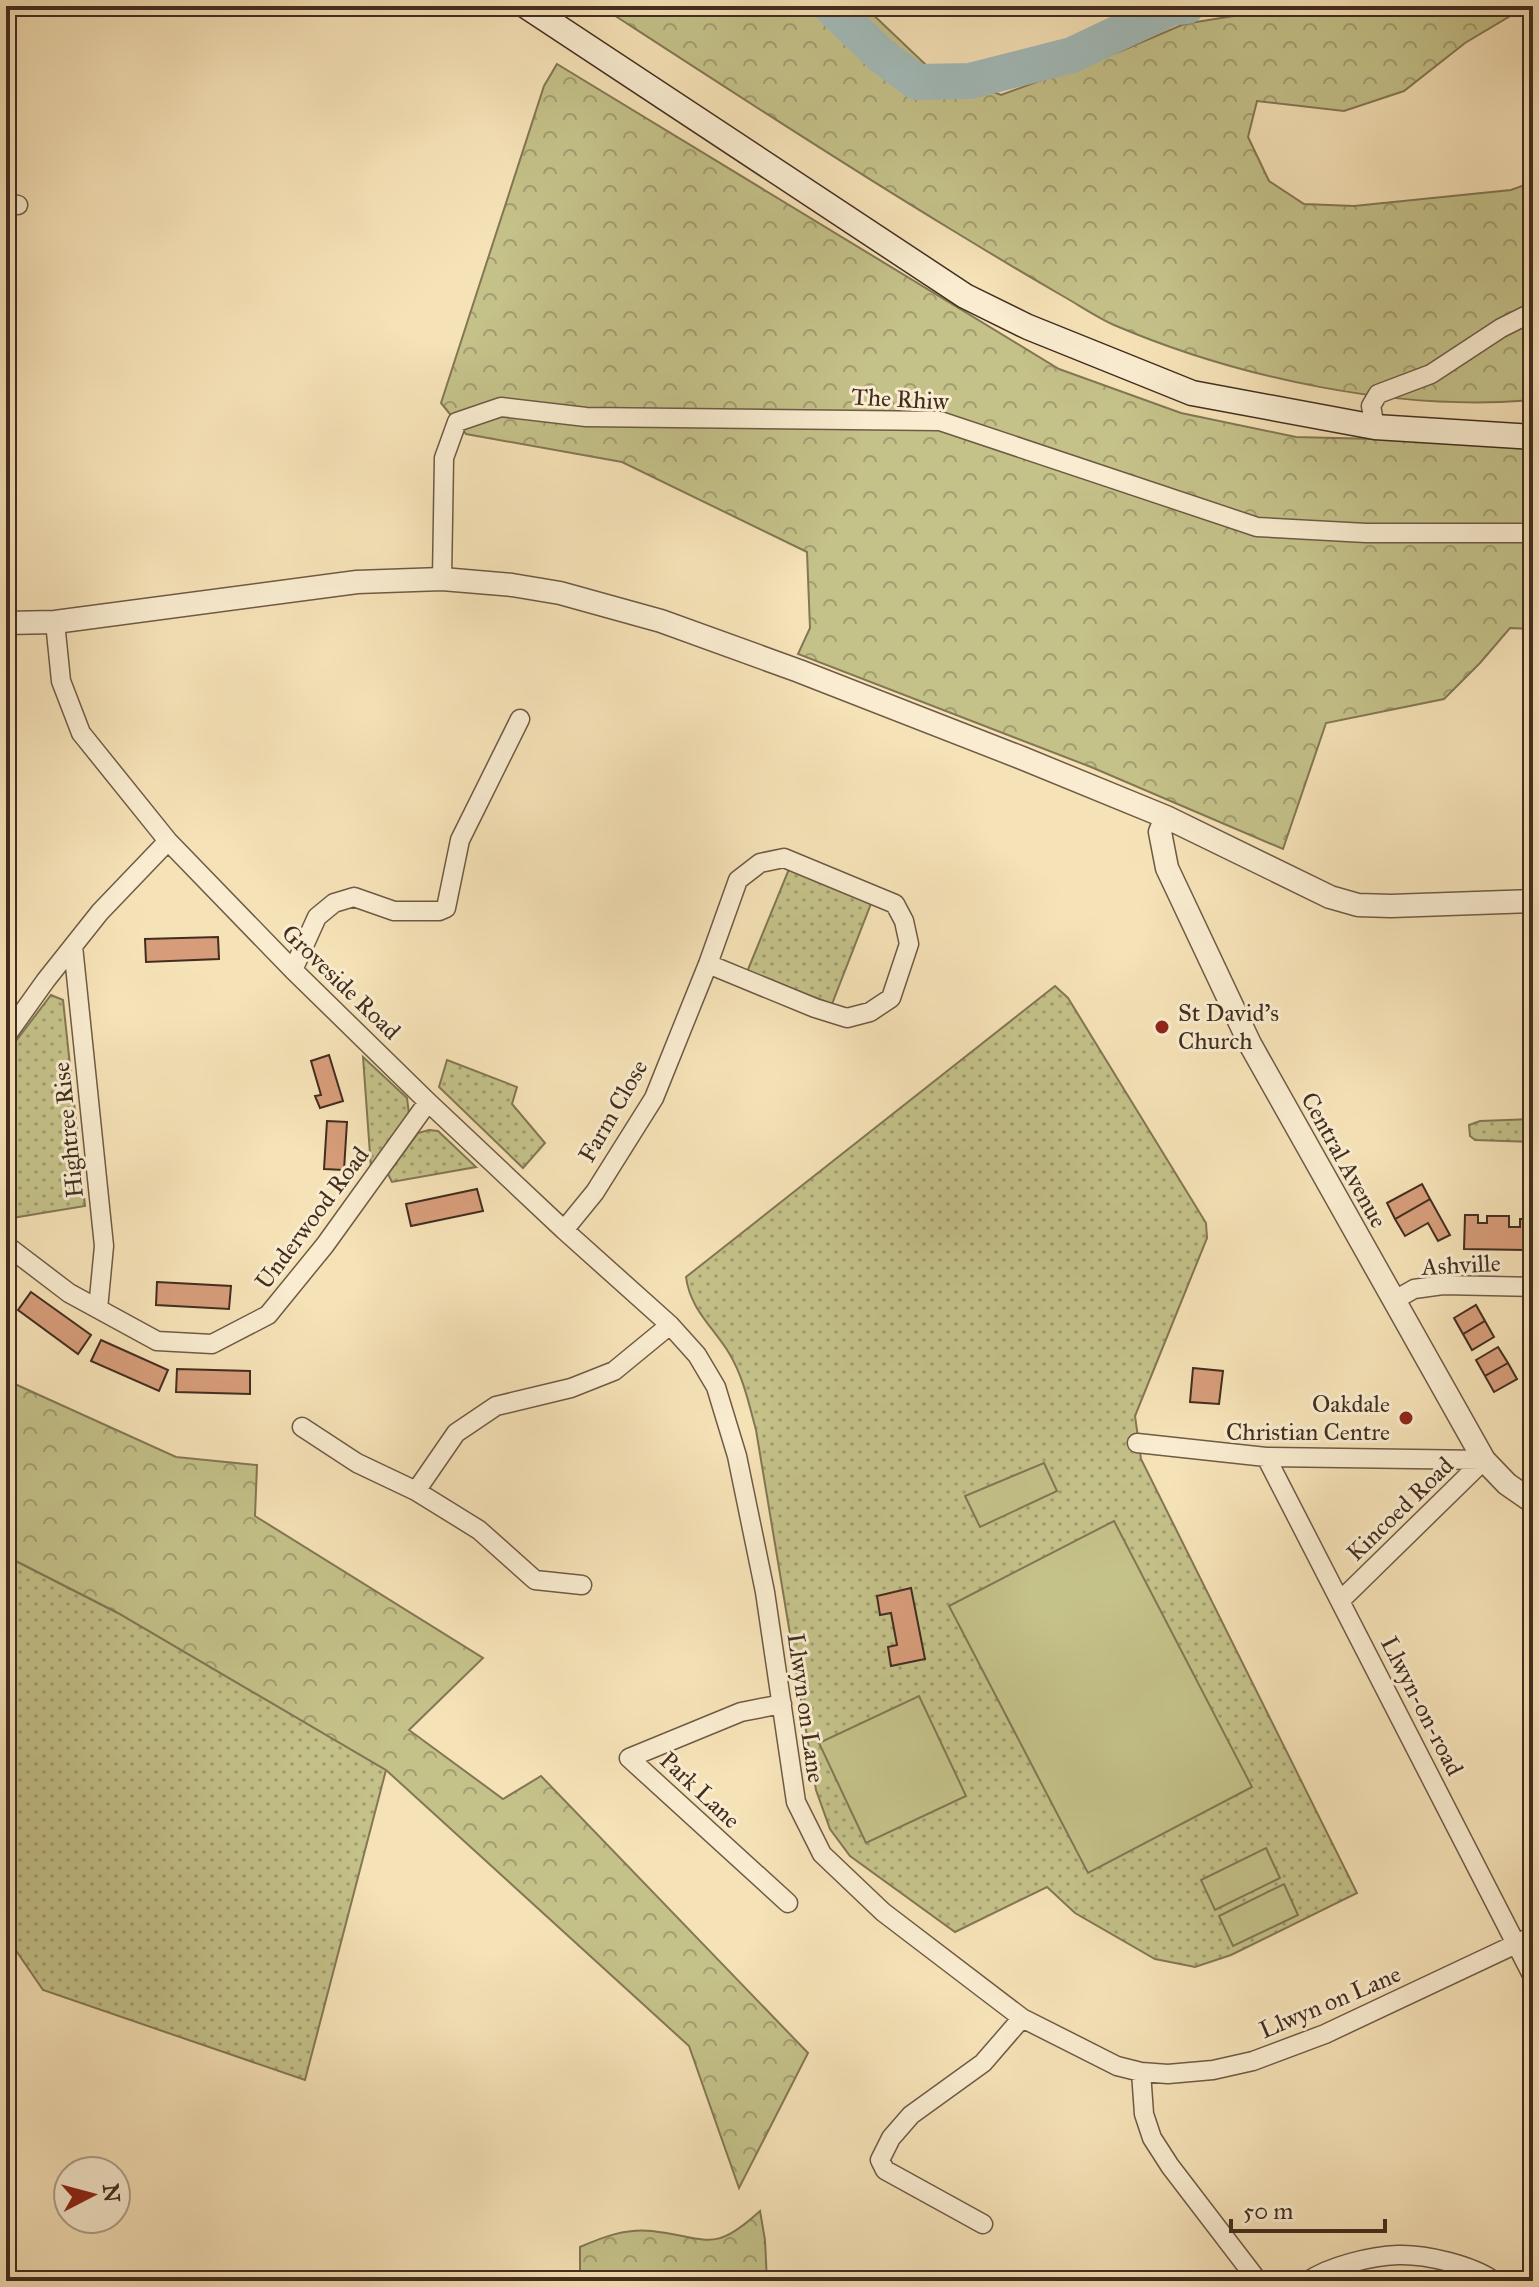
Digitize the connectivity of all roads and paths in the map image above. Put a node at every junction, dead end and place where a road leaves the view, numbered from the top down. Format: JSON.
{"nodes":[{"id":1,"x":526,"y":6,"type":"edge"},
{"id":2,"x":1533,"y":312,"type":"edge"},
{"id":3,"x":1375,"y":427,"type":"junction"},
{"id":4,"x":1533,"y":437,"type":"edge"},
{"id":5,"x":1533,"y":533,"type":"edge"},
{"id":6,"x":442,"y":579,"type":"junction"},
{"id":7,"x":55,"y":622,"type":"junction"},
{"id":8,"x":6,"y":623,"type":"edge"},
{"id":9,"x":520,"y":719,"type":"dead end"},
{"id":10,"x":1166,"y":817,"type":"junction"},
{"id":11,"x":168,"y":841,"type":"junction"},
{"id":12,"x":1533,"y":901,"type":"edge"},
{"id":13,"x":73,"y":946,"type":"junction"},
{"id":14,"x":708,"y":964,"type":"junction"},
{"id":15,"x":293,"y":970,"type":"junction"},
{"id":16,"x":6,"y":1036,"type":"edge"},
{"id":17,"x":428,"y":1102,"type":"junction"},
{"id":18,"x":564,"y":1230,"type":"junction"},
{"id":19,"x":6,"y":1245,"type":"edge"},
{"id":20,"x":1533,"y":1287,"type":"edge"},
{"id":21,"x":1393,"y":1301,"type":"junction"},
{"id":22,"x":98,"y":1309,"type":"junction"},
{"id":23,"x":670,"y":1325,"type":"junction"},
{"id":24,"x":302,"y":1427,"type":"dead end"},
{"id":25,"x":1137,"y":1443,"type":"dead end"},
{"id":26,"x":1266,"y":1457,"type":"junction"},
{"id":27,"x":1484,"y":1460,"type":"junction"},
{"id":28,"x":416,"y":1491,"type":"junction"},
{"id":29,"x":1533,"y":1502,"type":"edge"},
{"id":30,"x":582,"y":1585,"type":"dead end"},
{"id":31,"x":1341,"y":1600,"type":"junction"},
{"id":32,"x":782,"y":1704,"type":"junction"},
{"id":33,"x":788,"y":1903,"type":"dead end"},
{"id":34,"x":1533,"y":1936,"type":"edge"},
{"id":35,"x":1515,"y":1944,"type":"junction"},
{"id":36,"x":1533,"y":1977,"type":"edge"},
{"id":37,"x":1022,"y":2018,"type":"junction"},
{"id":38,"x":1141,"y":2072,"type":"junction"},
{"id":39,"x":983,"y":2224,"type":"dead end"},
{"id":40,"x":1258,"y":2281,"type":"edge"},
{"id":41,"x":1308,"y":2281,"type":"edge"},
{"id":42,"x":1494,"y":2281,"type":"edge"}],
"edges":[{"from":1,"to":3,"type":"main road"},
{"from":2,"to":3,"type":"street"},
{"from":3,"to":4,"type":"main road"},
{"from":5,"to":6,"type":"street","name":"The Rhiw"},
{"from":6,"to":7,"type":"street"},
{"from":6,"to":10,"type":"street"},
{"from":7,"to":8,"type":"street"},
{"from":7,"to":11,"type":"street","name":"Groveside Road"},
{"from":9,"to":15,"type":"street"},
{"from":10,"to":12,"type":"street"},
{"from":10,"to":21,"type":"street","name":"Central Avenue"},
{"from":11,"to":13,"type":"street"},
{"from":11,"to":15,"type":"street","name":"Groveside Road"},
{"from":13,"to":16,"type":"street"},
{"from":13,"to":22,"type":"street","name":"Hightree Rise"},
{"from":14,"to":14,"type":"street","name":"Farm Close"},
{"from":14,"to":18,"type":"street","name":"Farm Close"},
{"from":15,"to":17,"type":"street","name":"Groveside Road"},
{"from":17,"to":18,"type":"street","name":"Groveside Road"},
{"from":17,"to":22,"type":"street","name":"Underwood Road"},
{"from":18,"to":23,"type":"street","name":"Groveside Road"},
{"from":19,"to":22,"type":"street","name":"Underwood Road"},
{"from":20,"to":21,"type":"street","name":"Ashville"},
{"from":21,"to":27,"type":"street","name":"Central Avenue"},
{"from":23,"to":28,"type":"street"},
{"from":23,"to":32,"type":"street","name":"Llwyn on Lane"},
{"from":24,"to":28,"type":"street"},
{"from":25,"to":26,"type":"street","name":"Kincoed Road"},
{"from":26,"to":27,"type":"street","name":"Kincoed Road"},
{"from":26,"to":31,"type":"street","name":"Llwyn-on-road"},
{"from":27,"to":29,"type":"street","name":"Central Avenue"},
{"from":27,"to":31,"type":"street","name":"Kincoed Road"},
{"from":28,"to":30,"type":"street"},
{"from":31,"to":35,"type":"street","name":"Llwyn-on-road"},
{"from":32,"to":33,"type":"street","name":"Park Lane"},
{"from":32,"to":37,"type":"street","name":"Llwyn on Lane"},
{"from":34,"to":35,"type":"street","name":"Llwyn on Lane"},
{"from":35,"to":36,"type":"street","name":"Llwyn-on-road"},
{"from":35,"to":38,"type":"street","name":"Llwyn on Lane"},
{"from":37,"to":38,"type":"street","name":"Llwyn on Lane"},
{"from":37,"to":39,"type":"street"},
{"from":38,"to":40,"type":"street"},
{"from":41,"to":42,"type":"street"}]}
